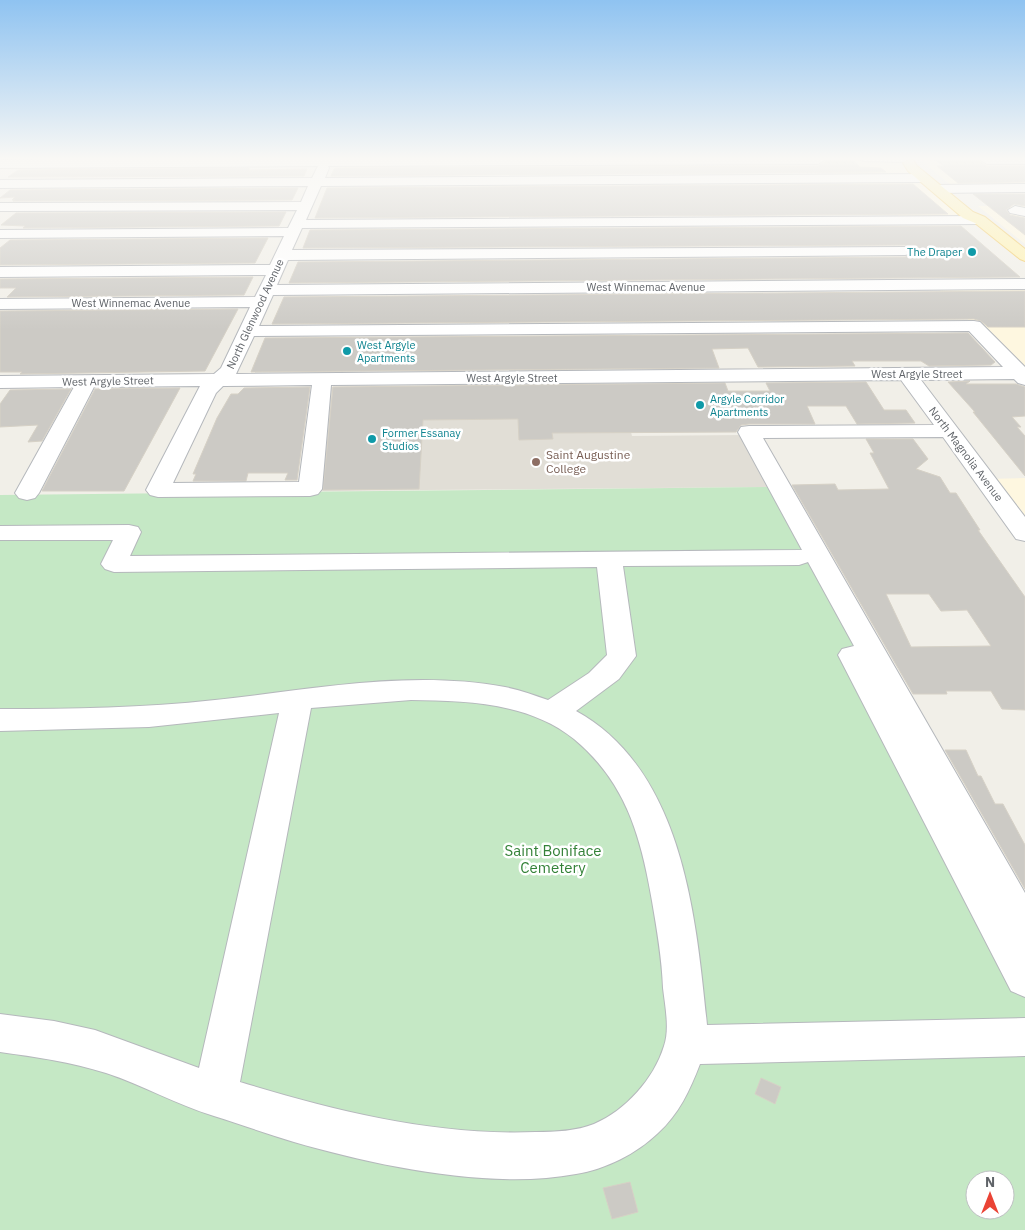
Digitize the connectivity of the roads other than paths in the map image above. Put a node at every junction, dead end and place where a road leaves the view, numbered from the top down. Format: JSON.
{"nodes":[{"id":1,"x":301,"y":214,"type":"edge"},
{"id":2,"x":967,"y":214,"type":"edge"},
{"id":3,"x":876,"y":220,"type":"junction"},
{"id":4,"x":980,"y":220,"type":"junction"},
{"id":5,"x":295,"y":228,"type":"junction"},
{"id":6,"x":0,"y":234,"type":"edge"},
{"id":7,"x":1025,"y":256,"type":"edge"},
{"id":8,"x":279,"y":262,"type":"junction"},
{"id":9,"x":0,"y":272,"type":"edge"},
{"id":10,"x":1025,"y":284,"type":"edge"},
{"id":11,"x":264,"y":296,"type":"junction"},
{"id":12,"x":0,"y":304,"type":"edge"},
{"id":13,"x":248,"y":331,"type":"junction"},
{"id":14,"x":906,"y":374,"type":"junction"},
{"id":15,"x":1023,"y":375,"type":"edge"},
{"id":16,"x":219,"y":380,"type":"junction"},
{"id":17,"x":322,"y":380,"type":"junction"},
{"id":18,"x":0,"y":382,"type":"edge"},
{"id":19,"x":87,"y":382,"type":"junction"},
{"id":20,"x":948,"y":431,"type":"junction"},
{"id":21,"x":765,"y":490,"type":"dead end"},
{"id":22,"x":27,"y":493,"type":"dead end"},
{"id":23,"x":0,"y":533,"type":"edge"},
{"id":24,"x":1025,"y":534,"type":"edge"},
{"id":25,"x":800,"y":558,"type":"junction"},
{"id":26,"x":609,"y":559,"type":"junction"},
{"id":27,"x":297,"y":701,"type":"junction"},
{"id":28,"x":553,"y":711,"type":"junction"},
{"id":29,"x":0,"y":720,"type":"edge"},
{"id":30,"x":1025,"y":928,"type":"edge"},
{"id":31,"x":1025,"y":979,"type":"edge"},
{"id":32,"x":0,"y":1033,"type":"edge"},
{"id":33,"x":1025,"y":1037,"type":"edge"},
{"id":34,"x":686,"y":1045,"type":"junction"},
{"id":35,"x":215,"y":1095,"type":"junction"}],
"edges":[{"from":1,"to":5,"type":"street","name":"North Glenwood Avenue"},
{"from":2,"to":4,"type":"main road"},
{"from":3,"to":4,"type":"street"},
{"from":3,"to":5,"type":"street"},
{"from":3,"to":8,"type":"street"},
{"from":4,"to":7,"type":"main road"},
{"from":5,"to":6,"type":"street"},
{"from":5,"to":8,"type":"street","name":"North Glenwood Avenue"},
{"from":8,"to":9,"type":"street"},
{"from":8,"to":11,"type":"street","name":"North Glenwood Avenue"},
{"from":10,"to":11,"type":"street","name":"West Winnemac Avenue"},
{"from":11,"to":12,"type":"street","name":"West Winnemac Avenue"},
{"from":11,"to":13,"type":"street","name":"North Glenwood Avenue"},
{"from":13,"to":15,"type":"street"},
{"from":13,"to":16,"type":"street","name":"North Glenwood Avenue"},
{"from":14,"to":15,"type":"street","name":"West Argyle Street"},
{"from":14,"to":17,"type":"street","name":"West Argyle Street"},
{"from":14,"to":20,"type":"street","name":"North Magnolia Avenue"},
{"from":16,"to":17,"type":"street","name":"West Argyle Street"},
{"from":16,"to":17,"type":"street","name":"North Glenwood Avenue"},
{"from":16,"to":19,"type":"street","name":"West Argyle Street"},
{"from":18,"to":19,"type":"street","name":"West Argyle Street"},
{"from":19,"to":22,"type":"street"},
{"from":20,"to":24,"type":"street","name":"North Magnolia Avenue"},
{"from":20,"to":30,"type":"street"},
{"from":21,"to":25,"type":"street"},
{"from":23,"to":26,"type":"street"},
{"from":25,"to":26,"type":"street"},
{"from":25,"to":31,"type":"street"},
{"from":26,"to":28,"type":"street"},
{"from":27,"to":28,"type":"street"},
{"from":27,"to":29,"type":"street"},
{"from":27,"to":35,"type":"street"},
{"from":28,"to":34,"type":"street"},
{"from":32,"to":35,"type":"street"},
{"from":33,"to":34,"type":"street"},
{"from":34,"to":35,"type":"street"}]}
